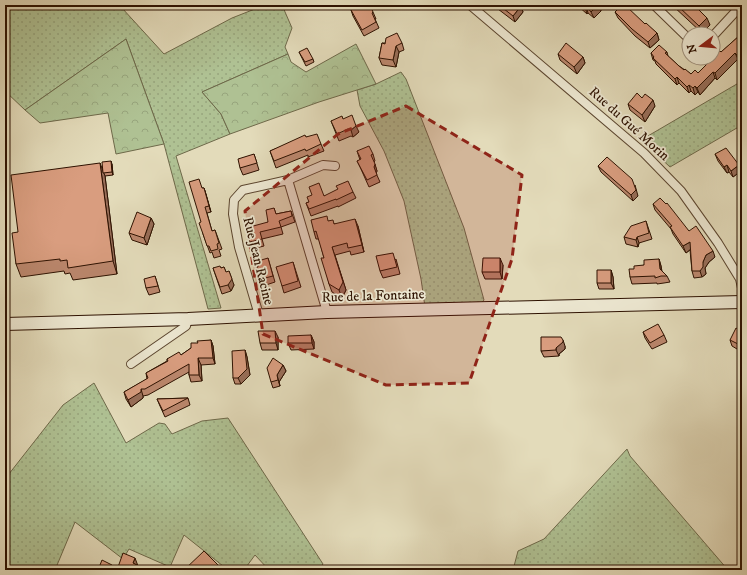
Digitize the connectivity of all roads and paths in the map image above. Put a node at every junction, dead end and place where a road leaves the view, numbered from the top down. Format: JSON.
{"nodes":[{"id":1,"x":470,"y":5,"type":"edge"},
{"id":2,"x":654,"y":5,"type":"edge"},
{"id":3,"x":738,"y":8,"type":"edge"},
{"id":4,"x":721,"y":27,"type":"edge"},
{"id":5,"x":681,"y":31,"type":"edge"},
{"id":6,"x":335,"y":166,"type":"dead end"},
{"id":7,"x":288,"y":180,"type":"junction"},
{"id":8,"x":742,"y":288,"type":"edge"},
{"id":9,"x":742,"y":302,"type":"edge"},
{"id":10,"x":327,"y":312,"type":"junction"},
{"id":11,"x":259,"y":316,"type":"junction"},
{"id":12,"x":188,"y":319,"type":"junction"},
{"id":13,"x":5,"y":324,"type":"edge"},
{"id":14,"x":131,"y":364,"type":"dead end"}],
"edges":[{"from":1,"to":8,"type":"street","name":"Rue du Gué Morin"},
{"from":2,"to":5,"type":"street"},
{"from":3,"to":4,"type":"street"},
{"from":6,"to":7,"type":"street","name":"Rue Jean Racine"},
{"from":7,"to":10,"type":"street"},
{"from":7,"to":11,"type":"street","name":"Rue Jean Racine"},
{"from":9,"to":10,"type":"street","name":"Rue de la Fontaine"},
{"from":10,"to":11,"type":"street","name":"Rue de la Fontaine"},
{"from":11,"to":12,"type":"street","name":"Rue de la Fontaine"},
{"from":12,"to":13,"type":"street","name":"Rue de la Fontaine"},
{"from":12,"to":14,"type":"street"}]}
